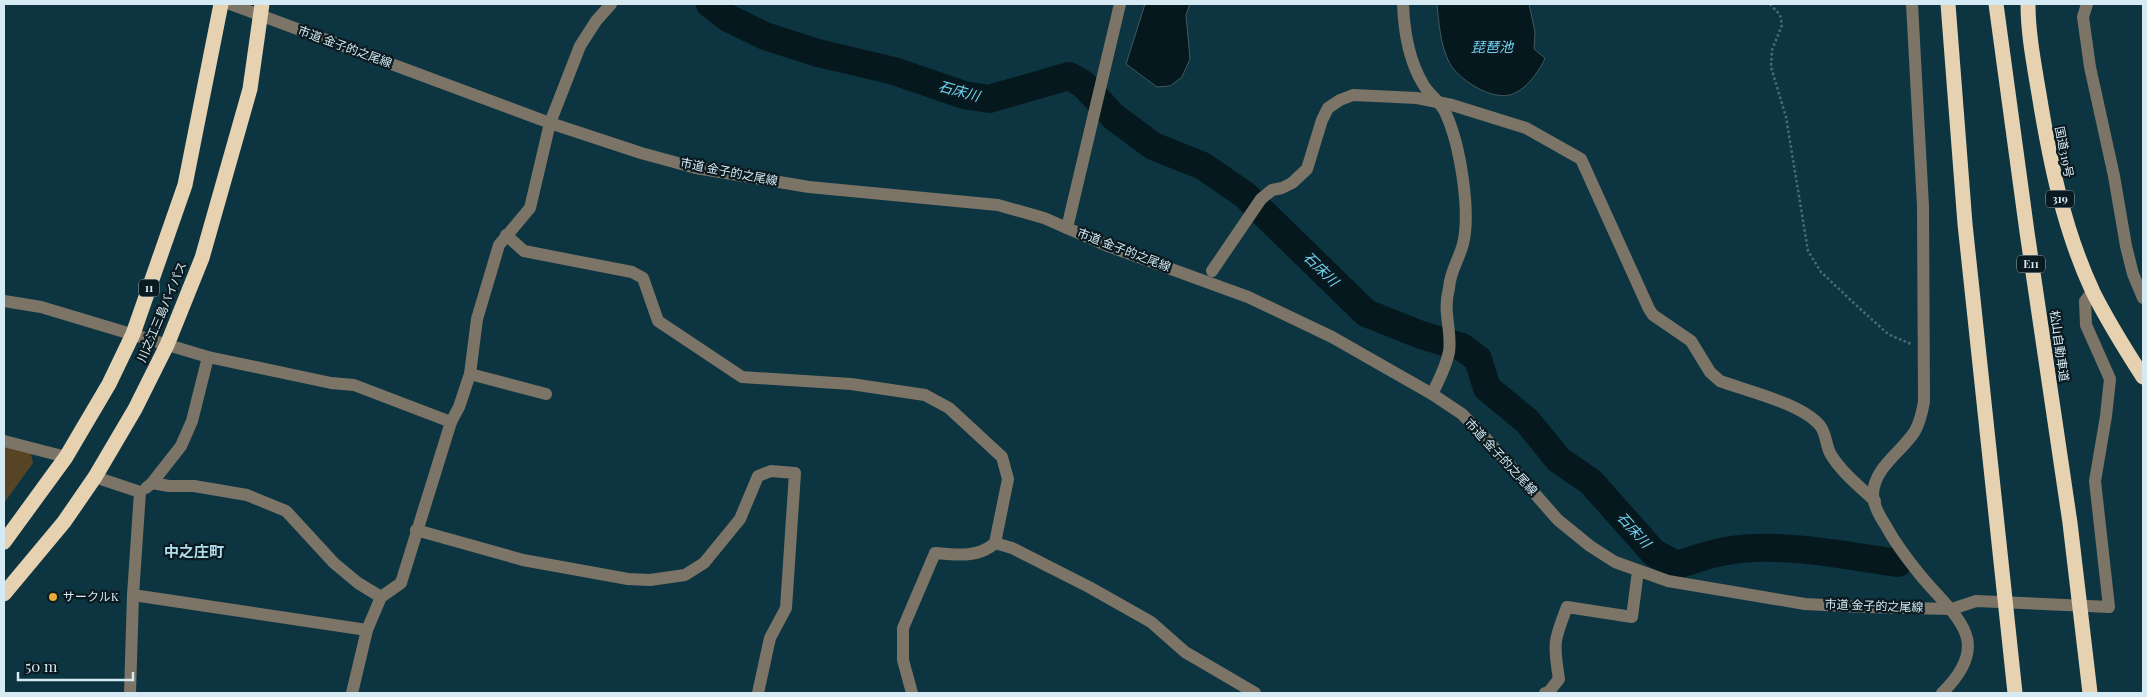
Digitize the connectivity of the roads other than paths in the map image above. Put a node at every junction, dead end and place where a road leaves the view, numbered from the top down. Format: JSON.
{"nodes":[{"id":1,"x":222,"y":4,"type":"edge"},
{"id":2,"x":230,"y":4,"type":"edge"},
{"id":3,"x":611,"y":4,"type":"edge"},
{"id":4,"x":1120,"y":4,"type":"edge"},
{"id":5,"x":1403,"y":4,"type":"edge"},
{"id":6,"x":1912,"y":4,"type":"edge"},
{"id":7,"x":1948,"y":4,"type":"edge"},
{"id":8,"x":1996,"y":4,"type":"edge"},
{"id":9,"x":2028,"y":4,"type":"edge"},
{"id":10,"x":2087,"y":4,"type":"edge"},
{"id":11,"x":261,"y":10,"type":"edge"},
{"id":12,"x":1437,"y":101,"type":"junction"},
{"id":13,"x":550,"y":123,"type":"junction"},
{"id":14,"x":1067,"y":228,"type":"junction"},
{"id":15,"x":506,"y":235,"type":"junction"},
{"id":16,"x":1212,"y":272,"type":"dead end"},
{"id":17,"x":2093,"y":291,"type":"junction"},
{"id":18,"x":2143,"y":298,"type":"edge"},
{"id":19,"x":4,"y":301,"type":"edge"},
{"id":20,"x":133,"y":334,"type":"junction"},
{"id":21,"x":167,"y":345,"type":"junction"},
{"id":22,"x":208,"y":357,"type":"junction"},
{"id":23,"x":470,"y":374,"type":"junction"},
{"id":24,"x":2143,"y":377,"type":"edge"},
{"id":25,"x":546,"y":394,"type":"dead end"},
{"id":26,"x":1432,"y":394,"type":"junction"},
{"id":27,"x":451,"y":422,"type":"junction"},
{"id":28,"x":4,"y":441,"type":"edge"},
{"id":29,"x":66,"y":457,"type":"junction"},
{"id":30,"x":95,"y":477,"type":"junction"},
{"id":31,"x":152,"y":483,"type":"junction"},
{"id":32,"x":140,"y":492,"type":"junction"},
{"id":33,"x":1875,"y":501,"type":"junction"},
{"id":34,"x":416,"y":530,"type":"junction"},
{"id":35,"x":4,"y":542,"type":"edge"},
{"id":36,"x":995,"y":543,"type":"junction"},
{"id":37,"x":1638,"y":571,"type":"junction"},
{"id":38,"x":4,"y":594,"type":"edge"},
{"id":39,"x":133,"y":595,"type":"junction"},
{"id":40,"x":382,"y":597,"type":"junction"},
{"id":41,"x":1952,"y":609,"type":"junction"},
{"id":42,"x":367,"y":630,"type":"junction"},
{"id":43,"x":2090,"y":687,"type":"edge"},
{"id":44,"x":2014,"y":688,"type":"edge"},
{"id":45,"x":130,"y":693,"type":"edge"},
{"id":46,"x":352,"y":693,"type":"edge"},
{"id":47,"x":758,"y":693,"type":"edge"},
{"id":48,"x":912,"y":693,"type":"edge"},
{"id":49,"x":1256,"y":693,"type":"edge"},
{"id":50,"x":1545,"y":693,"type":"edge"},
{"id":51,"x":1942,"y":693,"type":"edge"}],
"edges":[{"from":1,"to":20,"type":"highway","name":"川之江三島バイパス","number":"11"},
{"from":2,"to":11,"type":"street","name":"市道 金子的之尾線"},
{"from":3,"to":13,"type":"street"},
{"from":4,"to":14,"type":"street"},
{"from":5,"to":12,"type":"street"},
{"from":6,"to":33,"type":"street"},
{"from":7,"to":44,"type":"highway"},
{"from":8,"to":43,"type":"highway","name":"松山自動車道","number":"E11"},
{"from":9,"to":17,"type":"highway","name":"国道319号","number":"319"},
{"from":10,"to":18,"type":"street"},
{"from":11,"to":13,"type":"street","name":"市道 金子的之尾線"},
{"from":11,"to":21,"type":"highway","name":"川之江三島バイパス"},
{"from":12,"to":16,"type":"street"},
{"from":12,"to":26,"type":"street"},
{"from":12,"to":33,"type":"street"},
{"from":13,"to":14,"type":"street","name":"市道 金子的之尾線"},
{"from":13,"to":15,"type":"street"},
{"from":14,"to":26,"type":"street","name":"市道 金子的之尾線"},
{"from":15,"to":23,"type":"street"},
{"from":15,"to":36,"type":"street"},
{"from":17,"to":24,"type":"highway","name":"国道319号","number":"319"},
{"from":17,"to":41,"type":"street"},
{"from":19,"to":20,"type":"street"},
{"from":20,"to":21,"type":"street"},
{"from":20,"to":29,"type":"highway","name":"川之江三島バイパス","number":"11"},
{"from":21,"to":22,"type":"street"},
{"from":21,"to":30,"type":"highway","name":"川之江三島バイパス"},
{"from":22,"to":27,"type":"street"},
{"from":22,"to":31,"type":"street"},
{"from":23,"to":25,"type":"street"},
{"from":23,"to":27,"type":"street"},
{"from":26,"to":37,"type":"street","name":"市道 金子的之尾線"},
{"from":27,"to":34,"type":"street"},
{"from":28,"to":29,"type":"street"},
{"from":29,"to":35,"type":"highway","name":"川之江三島バイパス","number":"11"},
{"from":30,"to":32,"type":"street"},
{"from":30,"to":38,"type":"highway","name":"川之江三島バイパス"},
{"from":31,"to":32,"type":"street"},
{"from":31,"to":40,"type":"street"},
{"from":32,"to":39,"type":"street"},
{"from":33,"to":41,"type":"street"},
{"from":34,"to":40,"type":"street"},
{"from":34,"to":47,"type":"street"},
{"from":36,"to":48,"type":"street"},
{"from":36,"to":49,"type":"street"},
{"from":37,"to":41,"type":"street","name":"市道 金子的之尾線"},
{"from":37,"to":50,"type":"street"},
{"from":39,"to":42,"type":"street"},
{"from":39,"to":45,"type":"street"},
{"from":40,"to":42,"type":"street"},
{"from":41,"to":51,"type":"street"},
{"from":42,"to":46,"type":"street"}]}
